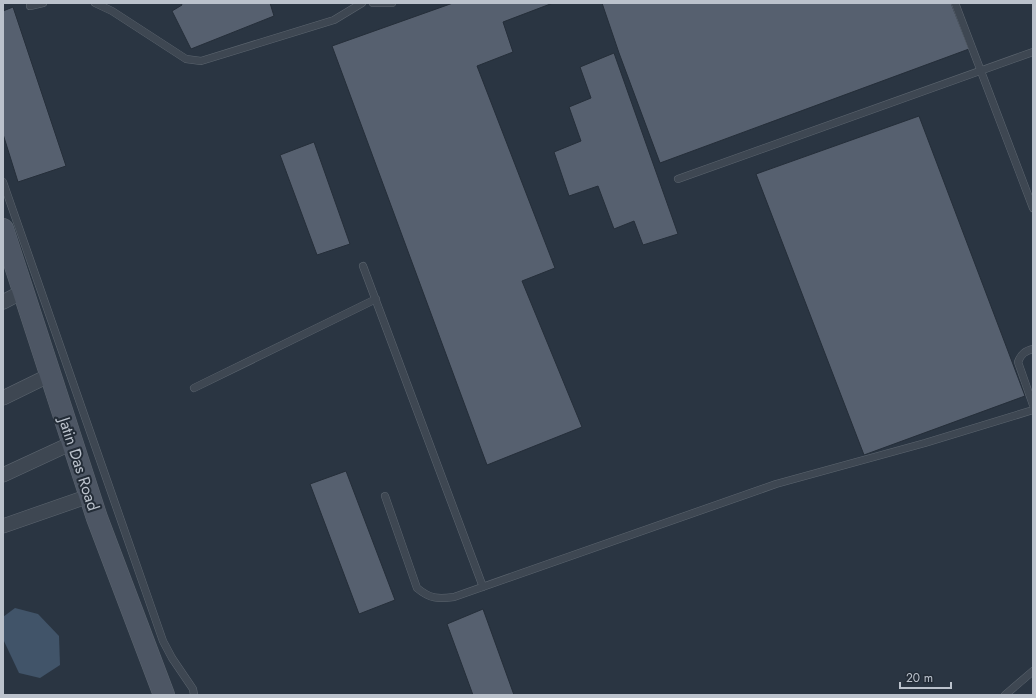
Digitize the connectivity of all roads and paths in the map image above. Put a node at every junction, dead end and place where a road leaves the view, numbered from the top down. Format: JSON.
{"nodes":[{"id":1,"x":43,"y":3,"type":"edge"},
{"id":2,"x":95,"y":3,"type":"edge"},
{"id":3,"x":362,"y":3,"type":"edge"},
{"id":4,"x":373,"y":3,"type":"edge"},
{"id":5,"x":392,"y":3,"type":"edge"},
{"id":6,"x":955,"y":3,"type":"edge"},
{"id":7,"x":30,"y":6,"type":"dead end"},
{"id":8,"x":1033,"y":52,"type":"edge"},
{"id":9,"x":980,"y":70,"type":"junction"},
{"id":10,"x":678,"y":179,"type":"dead end"},
{"id":11,"x":3,"y":182,"type":"edge"},
{"id":12,"x":1033,"y":208,"type":"edge"},
{"id":13,"x":3,"y":229,"type":"edge"},
{"id":14,"x":363,"y":266,"type":"dead end"},
{"id":15,"x":22,"y":292,"type":"junction"},
{"id":16,"x":376,"y":299,"type":"junction"},
{"id":17,"x":3,"y":302,"type":"edge"},
{"id":18,"x":1033,"y":349,"type":"edge"},
{"id":19,"x":50,"y":375,"type":"junction"},
{"id":20,"x":194,"y":388,"type":"dead end"},
{"id":21,"x":3,"y":398,"type":"edge"},
{"id":22,"x":1033,"y":405,"type":"edge"},
{"id":23,"x":1033,"y":410,"type":"edge"},
{"id":24,"x":72,"y":443,"type":"junction"},
{"id":25,"x":3,"y":475,"type":"edge"},
{"id":26,"x":89,"y":496,"type":"junction"},
{"id":27,"x":385,"y":496,"type":"dead end"},
{"id":28,"x":3,"y":526,"type":"edge"},
{"id":29,"x":483,"y":587,"type":"junction"},
{"id":30,"x":1033,"y":671,"type":"edge"},
{"id":31,"x":164,"y":695,"type":"edge"},
{"id":32,"x":194,"y":695,"type":"edge"},
{"id":33,"x":1005,"y":695,"type":"edge"}],
"edges":[{"from":1,"to":7,"type":"lane"},
{"from":2,"to":3,"type":"lane"},
{"from":4,"to":5,"type":"lane"},
{"from":6,"to":9,"type":"lane"},
{"from":8,"to":9,"type":"lane"},
{"from":9,"to":10,"type":"lane"},
{"from":9,"to":12,"type":"lane"},
{"from":11,"to":32,"type":"lane"},
{"from":13,"to":15,"type":"street","name":"Jatin Das Road"},
{"from":14,"to":16,"type":"lane"},
{"from":15,"to":17,"type":"street"},
{"from":15,"to":19,"type":"street","name":"Jatin Das Road"},
{"from":16,"to":20,"type":"lane"},
{"from":16,"to":29,"type":"lane"},
{"from":18,"to":22,"type":"lane"},
{"from":19,"to":21,"type":"street"},
{"from":19,"to":24,"type":"street","name":"Jatin Das Road"},
{"from":23,"to":29,"type":"lane"},
{"from":24,"to":25,"type":"street"},
{"from":24,"to":26,"type":"street","name":"Jatin Das Road"},
{"from":26,"to":28,"type":"street"},
{"from":26,"to":31,"type":"street","name":"Jatin Das Road"},
{"from":27,"to":29,"type":"lane"},
{"from":30,"to":33,"type":"lane"}]}
